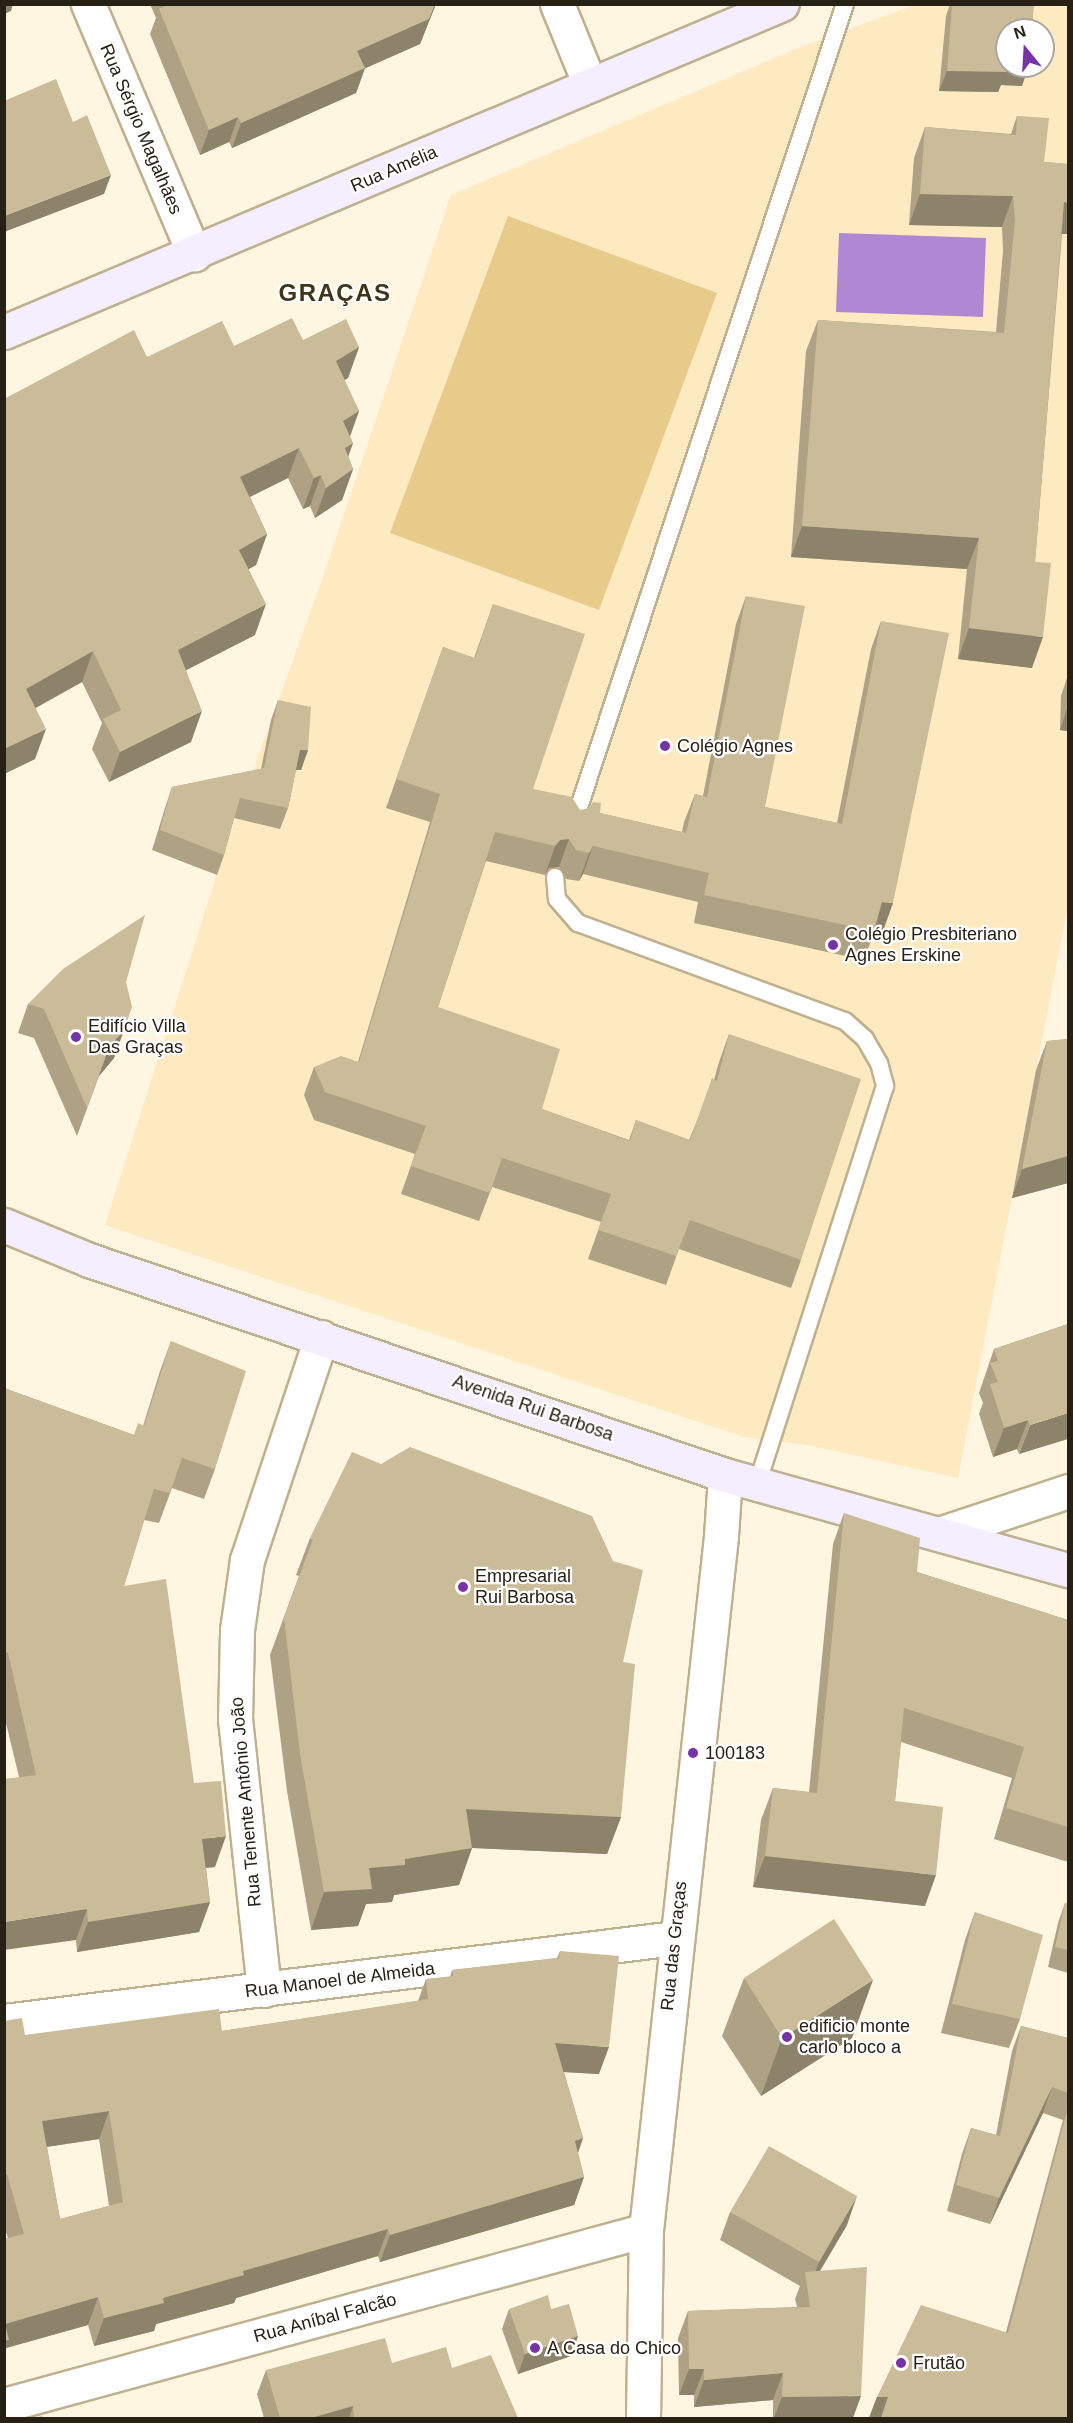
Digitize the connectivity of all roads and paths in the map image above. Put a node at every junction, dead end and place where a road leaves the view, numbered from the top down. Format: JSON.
{"nodes":[{"id":1,"x":88,"y":4,"type":"edge"},
{"id":2,"x":557,"y":4,"type":"edge"},
{"id":3,"x":782,"y":4,"type":"edge"},
{"id":4,"x":845,"y":4,"type":"edge"},
{"id":5,"x":590,"y":85,"type":"junction"},
{"id":6,"x":194,"y":254,"type":"junction"},
{"id":7,"x":4,"y":332,"type":"edge"},
{"id":8,"x":572,"y":828,"type":"edge"},
{"id":9,"x":555,"y":877,"type":"dead end"},
{"id":10,"x":4,"y":1225,"type":"edge"},
{"id":11,"x":321,"y":1337,"type":"junction"},
{"id":12,"x":725,"y":1475,"type":"junction"},
{"id":13,"x":757,"y":1485,"type":"junction"},
{"id":14,"x":1068,"y":1491,"type":"edge"},
{"id":15,"x":942,"y":1533,"type":"junction"},
{"id":16,"x":1068,"y":1570,"type":"edge"},
{"id":17,"x":675,"y":1938,"type":"junction"},
{"id":18,"x":264,"y":1990,"type":"junction"},
{"id":19,"x":4,"y":2021,"type":"edge"},
{"id":20,"x":646,"y":2230,"type":"junction"},
{"id":21,"x":4,"y":2405,"type":"edge"},
{"id":22,"x":643,"y":2418,"type":"edge"}],
"edges":[{"from":1,"to":6,"type":"street","name":"Rua Sérgio Magalhães"},
{"from":2,"to":5,"type":"street"},
{"from":3,"to":5,"type":"main road","name":"Rua Amélia"},
{"from":4,"to":8,"type":"lane"},
{"from":5,"to":6,"type":"main road","name":"Rua Amélia"},
{"from":6,"to":7,"type":"main road","name":"Rua Amélia"},
{"from":9,"to":13,"type":"lane"},
{"from":10,"to":11,"type":"main road","name":"Avenida Rui Barbosa"},
{"from":11,"to":12,"type":"main road","name":"Avenida Rui Barbosa"},
{"from":11,"to":18,"type":"street","name":"Rua Tenente Antônio João"},
{"from":12,"to":13,"type":"main road","name":"Avenida Rui Barbosa"},
{"from":12,"to":17,"type":"street","name":"Rua das Graças"},
{"from":13,"to":15,"type":"main road","name":"Avenida Rui Barbosa"},
{"from":14,"to":15,"type":"street"},
{"from":15,"to":16,"type":"main road","name":"Avenida Rui Barbosa"},
{"from":17,"to":18,"type":"street","name":"Rua Manoel de Almeida"},
{"from":17,"to":20,"type":"street","name":"Rua das Graças"},
{"from":18,"to":19,"type":"street","name":"Rua Manoel de Almeida"},
{"from":20,"to":21,"type":"street","name":"Rua Aníbal Falcão"},
{"from":20,"to":22,"type":"street","name":"Rua das Graças"}]}
